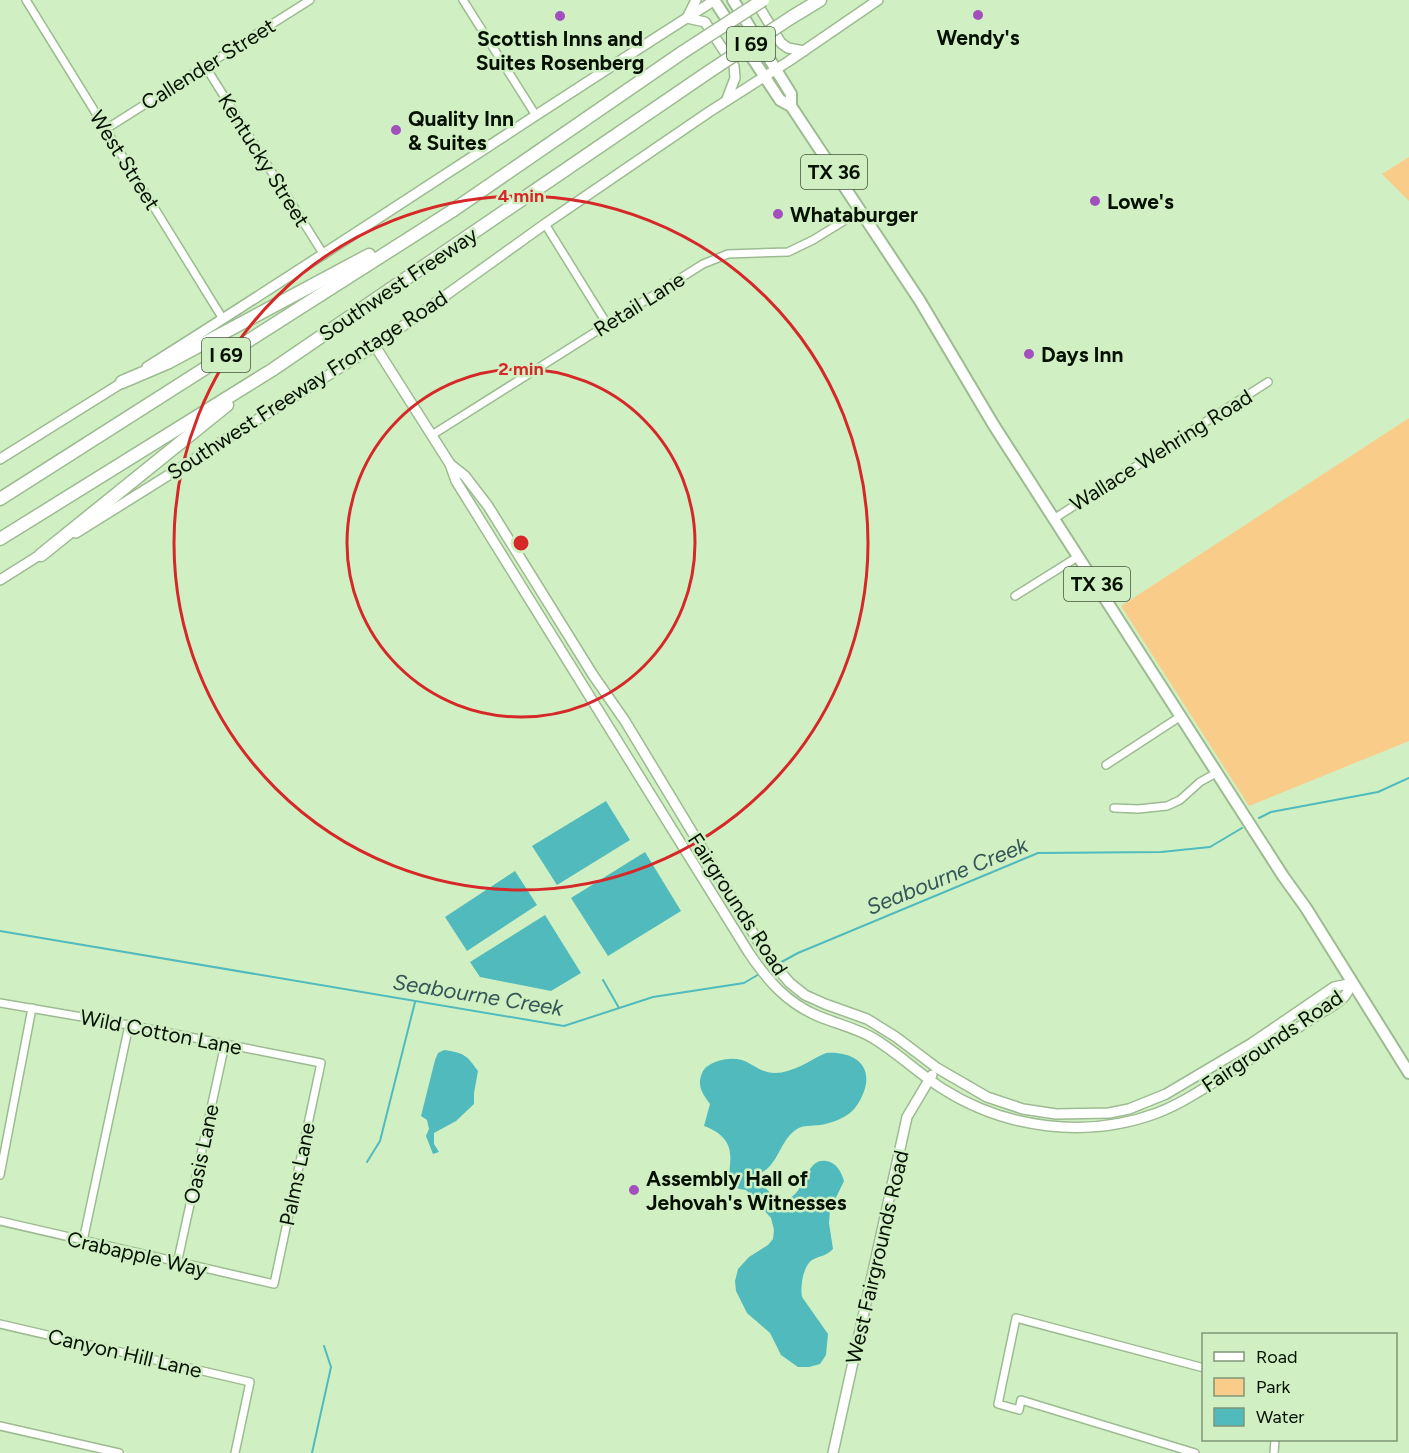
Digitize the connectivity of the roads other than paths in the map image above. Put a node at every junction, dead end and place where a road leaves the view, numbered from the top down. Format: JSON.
{"nodes":[{"id":1,"x":26,"y":0,"type":"edge"},
{"id":2,"x":310,"y":0,"type":"edge"},
{"id":3,"x":463,"y":0,"type":"edge"},
{"id":4,"x":696,"y":0,"type":"edge"},
{"id":5,"x":714,"y":0,"type":"edge"},
{"id":6,"x":733,"y":0,"type":"edge"},
{"id":7,"x":755,"y":0,"type":"edge"},
{"id":8,"x":763,"y":0,"type":"edge"},
{"id":9,"x":820,"y":0,"type":"edge"},
{"id":10,"x":878,"y":0,"type":"edge"},
{"id":11,"x":687,"y":18,"type":"junction"},
{"id":12,"x":804,"y":51,"type":"junction"},
{"id":13,"x":205,"y":66,"type":"junction"},
{"id":14,"x":776,"y":68,"type":"junction"},
{"id":15,"x":764,"y":76,"type":"junction"},
{"id":16,"x":727,"y":100,"type":"junction"},
{"id":17,"x":791,"y":106,"type":"junction"},
{"id":18,"x":535,"y":114,"type":"junction"},
{"id":19,"x":106,"y":129,"type":"junction"},
{"id":20,"x":452,"y":211,"type":"junction"},
{"id":21,"x":860,"y":211,"type":"junction"},
{"id":22,"x":545,"y":224,"type":"junction"},
{"id":23,"x":324,"y":255,"type":"junction"},
{"id":24,"x":223,"y":319,"type":"junction"},
{"id":25,"x":607,"y":324,"type":"junction"},
{"id":26,"x":375,"y":346,"type":"junction"},
{"id":27,"x":272,"y":370,"type":"junction"},
{"id":28,"x":123,"y":382,"type":"junction"},
{"id":29,"x":1268,"y":382,"type":"dead end"},
{"id":30,"x":432,"y":435,"type":"junction"},
{"id":31,"x":0,"y":459,"type":"edge"},
{"id":32,"x":450,"y":464,"type":"junction"},
{"id":33,"x":0,"y":499,"type":"edge"},
{"id":34,"x":1054,"y":518,"type":"junction"},
{"id":35,"x":0,"y":539,"type":"edge"},
{"id":36,"x":41,"y":555,"type":"junction"},
{"id":37,"x":1079,"y":556,"type":"junction"},
{"id":38,"x":0,"y":580,"type":"edge"},
{"id":39,"x":1015,"y":596,"type":"dead end"},
{"id":40,"x":1181,"y":716,"type":"junction"},
{"id":41,"x":1106,"y":765,"type":"dead end"},
{"id":42,"x":1218,"y":772,"type":"junction"},
{"id":43,"x":1114,"y":808,"type":"dead end"},
{"id":44,"x":1353,"y":983,"type":"junction"},
{"id":45,"x":0,"y":1003,"type":"edge"},
{"id":46,"x":32,"y":1008,"type":"junction"},
{"id":47,"x":129,"y":1025,"type":"junction"},
{"id":48,"x":225,"y":1044,"type":"junction"},
{"id":49,"x":321,"y":1063,"type":"joint"},
{"id":50,"x":937,"y":1068,"type":"junction"},
{"id":51,"x":1409,"y":1072,"type":"edge"},
{"id":52,"x":929,"y":1080,"type":"junction"},
{"id":53,"x":0,"y":1175,"type":"edge"},
{"id":54,"x":0,"y":1221,"type":"edge"},
{"id":55,"x":83,"y":1241,"type":"junction"},
{"id":56,"x":177,"y":1263,"type":"junction"},
{"id":57,"x":274,"y":1284,"type":"joint"},
{"id":58,"x":0,"y":1324,"type":"edge"},
{"id":59,"x":1202,"y":1368,"type":"edge"},
{"id":60,"x":0,"y":1426,"type":"edge"},
{"id":61,"x":119,"y":1453,"type":"edge"},
{"id":62,"x":235,"y":1453,"type":"edge"},
{"id":63,"x":833,"y":1453,"type":"edge"},
{"id":64,"x":1195,"y":1453,"type":"edge"}],
"edges":[{"from":1,"to":19,"type":"street","name":"West Street"},
{"from":2,"to":13,"type":"street","name":"Callender Street"},
{"from":3,"to":18,"type":"street"},
{"from":4,"to":11,"type":"street"},
{"from":5,"to":11,"type":"street"},
{"from":5,"to":15,"type":"main road","number":"TX 36"},
{"from":6,"to":14,"type":"main road","number":"TX 36"},
{"from":7,"to":12,"type":"street"},
{"from":8,"to":20,"type":"highway","name":"Southwest Freeway","number":"I 69","bridge":true},
{"from":9,"to":27,"type":"highway","name":"Southwest Freeway","number":"I 69","bridge":true},
{"from":10,"to":12,"type":"street","name":"Southwest Freeway Frontage Road"},
{"from":11,"to":16,"type":"street"},
{"from":11,"to":18,"type":"street"},
{"from":12,"to":14,"type":"street","name":"Southwest Freeway Frontage Road"},
{"from":13,"to":19,"type":"street","name":"Callender Street"},
{"from":13,"to":23,"type":"street","name":"Kentucky Street"},
{"from":14,"to":15,"type":"street","name":"Southwest Freeway Frontage Road"},
{"from":14,"to":17,"type":"main road","number":"TX 36"},
{"from":15,"to":16,"type":"street","name":"Southwest Freeway Frontage Road"},
{"from":15,"to":17,"type":"main road","number":"TX 36"},
{"from":16,"to":22,"type":"street","name":"Southwest Freeway Frontage Road"},
{"from":17,"to":21,"type":"main road","number":"TX 36"},
{"from":18,"to":23,"type":"street"},
{"from":19,"to":24,"type":"street","name":"West Street"},
{"from":20,"to":28,"type":"highway"},
{"from":20,"to":33,"type":"highway","name":"Southwest Freeway","number":"I 69"},
{"from":21,"to":25,"type":"street","name":"Retail Lane"},
{"from":21,"to":34,"type":"main road","number":"TX 36"},
{"from":22,"to":25,"type":"street"},
{"from":22,"to":26,"type":"street","name":"Southwest Freeway Frontage Road"},
{"from":23,"to":24,"type":"street"},
{"from":24,"to":28,"type":"street"},
{"from":25,"to":30,"type":"street","name":"Retail Lane"},
{"from":26,"to":30,"type":"street","name":"Fairgrounds Road"},
{"from":26,"to":36,"type":"street","name":"Southwest Freeway Frontage Road"},
{"from":27,"to":35,"type":"highway","name":"Southwest Freeway","number":"I 69"},
{"from":27,"to":36,"type":"highway"},
{"from":28,"to":31,"type":"street"},
{"from":29,"to":34,"type":"street","name":"Wallace Wehring Road"},
{"from":30,"to":32,"type":"street","name":"Fairgrounds Road"},
{"from":32,"to":50,"type":"street","name":"Fairgrounds Road"},
{"from":32,"to":52,"type":"street","name":"Fairgrounds Road"},
{"from":34,"to":37,"type":"main road","number":"TX 36"},
{"from":36,"to":38,"type":"street","name":"Southwest Freeway Frontage Road"},
{"from":37,"to":39,"type":"street"},
{"from":37,"to":40,"type":"main road","number":"TX 36"},
{"from":40,"to":41,"type":"street"},
{"from":40,"to":42,"type":"main road","number":"TX 36"},
{"from":42,"to":43,"type":"street"},
{"from":42,"to":44,"type":"main road","number":"TX 36"},
{"from":44,"to":50,"type":"street","name":"Fairgrounds Road"},
{"from":44,"to":51,"type":"main road","number":"TX 36"},
{"from":44,"to":52,"type":"street","name":"Fairgrounds Road"},
{"from":45,"to":46,"type":"street","name":"Wild Cotton Lane"},
{"from":46,"to":47,"type":"street","name":"Wild Cotton Lane"},
{"from":46,"to":53,"type":"street"},
{"from":47,"to":48,"type":"street","name":"Wild Cotton Lane"},
{"from":47,"to":55,"type":"street"},
{"from":48,"to":49,"type":"street","name":"Wild Cotton Lane"},
{"from":48,"to":56,"type":"street","name":"Oasis Lane"},
{"from":49,"to":57,"type":"street","name":"Palms Lane"},
{"from":50,"to":52,"type":"street","name":"West Fairgrounds Road"},
{"from":52,"to":63,"type":"street","name":"West Fairgrounds Road"},
{"from":54,"to":55,"type":"street","name":"Crabapple Way"},
{"from":55,"to":56,"type":"street","name":"Crabapple Way"},
{"from":56,"to":57,"type":"street","name":"Crabapple Way"},
{"from":58,"to":62,"type":"street","name":"Canyon Hill Lane"},
{"from":59,"to":64,"type":"street"},
{"from":60,"to":61,"type":"street"}]}
